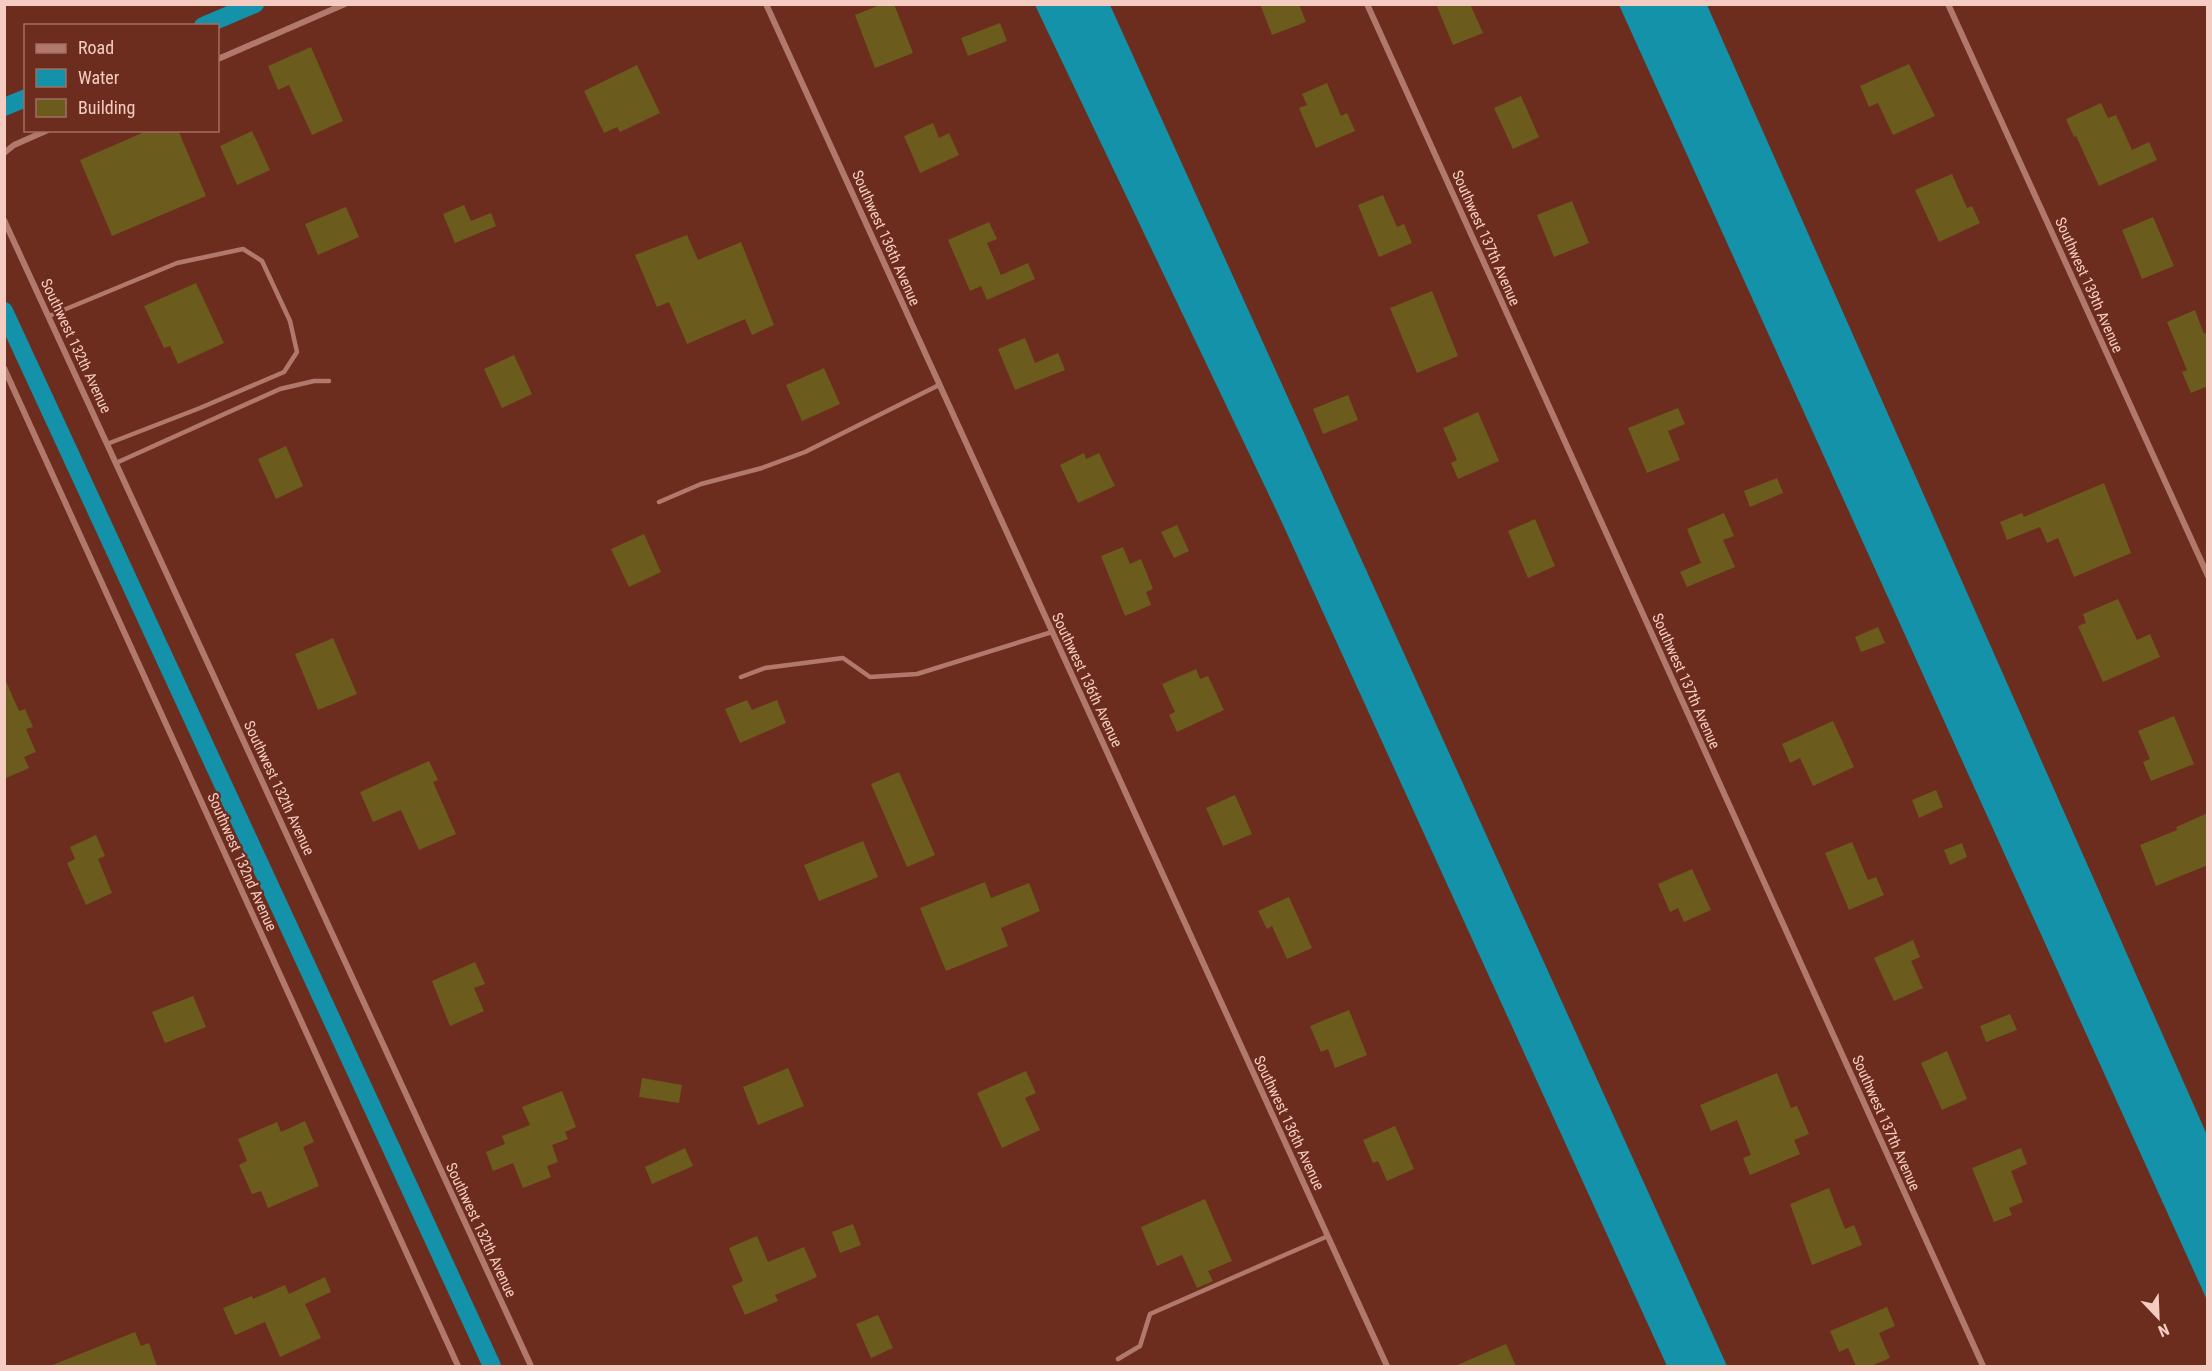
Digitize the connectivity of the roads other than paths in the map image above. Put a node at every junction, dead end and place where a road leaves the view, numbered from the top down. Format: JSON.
{"nodes":[{"id":1,"x":345,"y":4,"type":"edge"},
{"id":2,"x":766,"y":4,"type":"edge"},
{"id":3,"x":1367,"y":4,"type":"edge"},
{"id":4,"x":1948,"y":4,"type":"edge"},
{"id":5,"x":219,"y":58,"type":"edge"},
{"id":6,"x":43,"y":132,"type":"edge"},
{"id":7,"x":4,"y":153,"type":"edge"},
{"id":8,"x":4,"y":220,"type":"edge"},
{"id":9,"x":49,"y":316,"type":"junction"},
{"id":10,"x":4,"y":368,"type":"edge"},
{"id":11,"x":329,"y":381,"type":"dead end"},
{"id":12,"x":939,"y":385,"type":"junction"},
{"id":13,"x":107,"y":444,"type":"junction"},
{"id":14,"x":116,"y":463,"type":"junction"},
{"id":15,"x":659,"y":502,"type":"dead end"},
{"id":16,"x":2208,"y":576,"type":"edge"},
{"id":17,"x":1052,"y":632,"type":"junction"},
{"id":18,"x":741,"y":677,"type":"dead end"},
{"id":19,"x":1328,"y":1236,"type":"junction"},
{"id":20,"x":1118,"y":1359,"type":"dead end"},
{"id":21,"x":459,"y":1366,"type":"edge"},
{"id":22,"x":531,"y":1366,"type":"edge"},
{"id":23,"x":1387,"y":1366,"type":"edge"},
{"id":24,"x":1983,"y":1366,"type":"edge"}],
"edges":[{"from":1,"to":5,"type":"street"},
{"from":2,"to":12,"type":"street","name":"Southwest 136th Avenue"},
{"from":3,"to":24,"type":"street","name":"Southwest 137th Avenue"},
{"from":4,"to":16,"type":"street","name":"Southwest 139th Avenue"},
{"from":6,"to":7,"type":"street"},
{"from":8,"to":9,"type":"street","name":"Southwest 132th Avenue"},
{"from":9,"to":13,"type":"street","name":"Southwest 132th Avenue"},
{"from":9,"to":13,"type":"lane"},
{"from":10,"to":21,"type":"street","name":"Southwest 132nd Avenue"},
{"from":11,"to":14,"type":"lane"},
{"from":12,"to":15,"type":"lane"},
{"from":12,"to":17,"type":"street","name":"Southwest 136th Avenue"},
{"from":13,"to":14,"type":"street","name":"Southwest 132th Avenue"},
{"from":14,"to":22,"type":"street","name":"Southwest 132th Avenue"},
{"from":17,"to":18,"type":"lane"},
{"from":17,"to":19,"type":"street","name":"Southwest 136th Avenue"},
{"from":19,"to":20,"type":"lane"},
{"from":19,"to":23,"type":"street","name":"Southwest 136th Avenue"}]}
